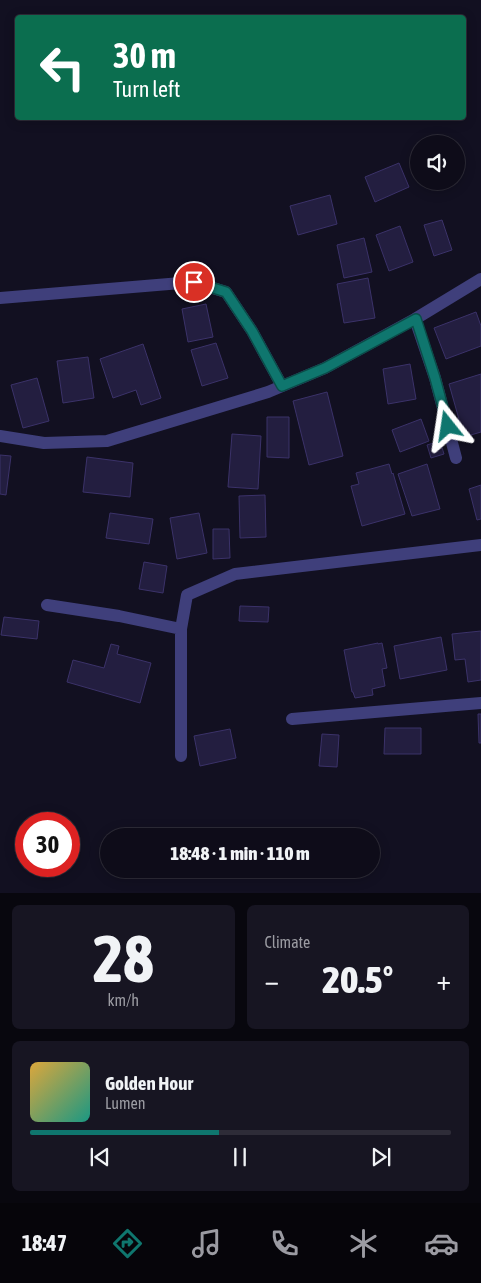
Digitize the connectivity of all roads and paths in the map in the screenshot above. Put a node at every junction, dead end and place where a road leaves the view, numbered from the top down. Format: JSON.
{"nodes":[{"id":1,"x":481,"y":280,"type":"edge"},
{"id":2,"x":0,"y":298,"type":"edge"},
{"id":3,"x":416,"y":319,"type":"junction"},
{"id":4,"x":282,"y":386,"type":"junction"},
{"id":5,"x":0,"y":436,"type":"edge"},
{"id":6,"x":456,"y":458,"type":"dead end"},
{"id":7,"x":481,"y":545,"type":"edge"},
{"id":8,"x":47,"y":605,"type":"dead end"},
{"id":9,"x":181,"y":629,"type":"junction"},
{"id":10,"x":481,"y":703,"type":"edge"},
{"id":11,"x":292,"y":718,"type":"dead end"},
{"id":12,"x":181,"y":756,"type":"dead end"}],
"edges":[{"from":1,"to":3,"type":"street"},
{"from":2,"to":4,"type":"street"},
{"from":3,"to":4,"type":"street"},
{"from":3,"to":6,"type":"street"},
{"from":4,"to":5,"type":"street"},
{"from":7,"to":9,"type":"street"},
{"from":8,"to":9,"type":"street"},
{"from":9,"to":12,"type":"street"},
{"from":10,"to":11,"type":"street"}]}
